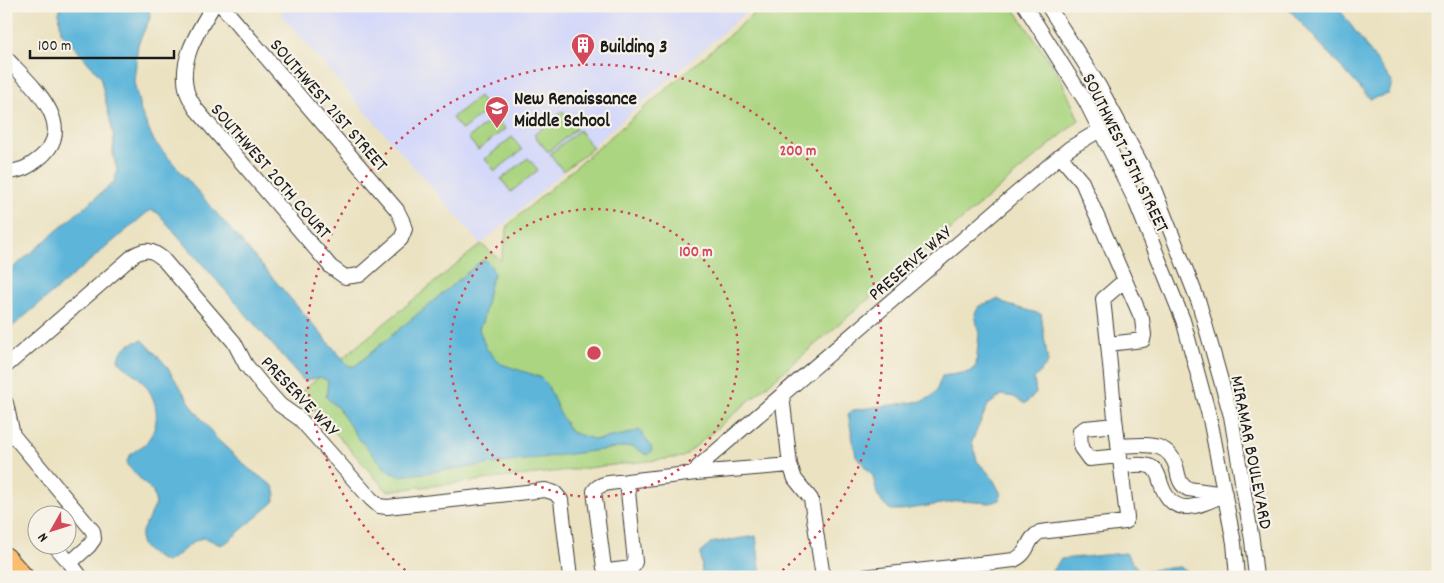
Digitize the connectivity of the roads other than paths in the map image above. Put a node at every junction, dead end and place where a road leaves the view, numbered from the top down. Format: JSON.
{"nodes":[{"id":1,"x":213,"y":6,"type":"edge"},
{"id":2,"x":222,"y":6,"type":"edge"},
{"id":3,"x":1025,"y":6,"type":"edge"},
{"id":4,"x":1048,"y":6,"type":"edge"},
{"id":5,"x":6,"y":58,"type":"edge"},
{"id":6,"x":1100,"y":130,"type":"junction"},
{"id":7,"x":1060,"y":156,"type":"junction"},
{"id":8,"x":6,"y":172,"type":"edge"},
{"id":9,"x":345,"y":278,"type":"joint"},
{"id":10,"x":1125,"y":280,"type":"junction"},
{"id":11,"x":1199,"y":307,"type":"joint"},
{"id":12,"x":1183,"y":320,"type":"joint"},
{"id":13,"x":1108,"y":344,"type":"junction"},
{"id":14,"x":6,"y":366,"type":"edge"},
{"id":15,"x":782,"y":395,"type":"junction"},
{"id":16,"x":7,"y":412,"type":"edge"},
{"id":17,"x":1116,"y":425,"type":"junction"},
{"id":18,"x":10,"y":436,"type":"edge"},
{"id":19,"x":1120,"y":456,"type":"junction"},
{"id":20,"x":790,"y":465,"type":"junction"},
{"id":21,"x":696,"y":473,"type":"junction"},
{"id":22,"x":627,"y":482,"type":"junction"},
{"id":23,"x":1225,"y":494,"type":"junction"},
{"id":24,"x":64,"y":506,"type":"edge"},
{"id":25,"x":78,"y":519,"type":"edge"},
{"id":26,"x":64,"y":556,"type":"edge"},
{"id":27,"x":78,"y":556,"type":"edge"},
{"id":28,"x":78,"y":556,"type":"edge"},
{"id":29,"x":6,"y":557,"type":"edge"},
{"id":30,"x":70,"y":563,"type":"junction"},
{"id":31,"x":24,"y":577,"type":"edge"},
{"id":32,"x":81,"y":577,"type":"edge"},
{"id":33,"x":570,"y":577,"type":"edge"},
{"id":34,"x":823,"y":577,"type":"edge"},
{"id":35,"x":863,"y":577,"type":"edge"},
{"id":36,"x":1237,"y":577,"type":"edge"},
{"id":37,"x":1256,"y":577,"type":"edge"}],
"edges":[{"from":1,"to":9,"type":"street","name":"SOUTHWEST 20TH COURT"},
{"from":2,"to":9,"type":"street","name":"SOUTHWEST 21ST STREET"},
{"from":3,"to":6,"type":"street","name":"SOUTHWEST 25TH STREET"},
{"from":4,"to":11,"type":"street","name":"SOUTHWEST 25TH STREET"},
{"from":5,"to":8,"type":"street"},
{"from":6,"to":7,"type":"street","name":"PRESERVE WAY"},
{"from":6,"to":12,"type":"street","name":"SOUTHWEST 25TH STREET"},
{"from":7,"to":10,"type":"street"},
{"from":7,"to":15,"type":"street","name":"PRESERVE WAY"},
{"from":10,"to":13,"type":"street"},
{"from":10,"to":13,"type":"street"},
{"from":11,"to":37,"type":"street","name":"MIRAMAR BOULEVARD"},
{"from":12,"to":23,"type":"street","name":"MIRAMAR BOULEVARD"},
{"from":13,"to":17,"type":"street"},
{"from":14,"to":33,"type":"street","name":"PRESERVE WAY"},
{"from":15,"to":20,"type":"street"},
{"from":15,"to":21,"type":"street","name":"PRESERVE WAY"},
{"from":16,"to":18,"type":"street"},
{"from":17,"to":19,"type":"street"},
{"from":17,"to":19,"type":"street"},
{"from":18,"to":24,"type":"street"},
{"from":19,"to":23,"type":"street"},
{"from":19,"to":23,"type":"street"},
{"from":19,"to":35,"type":"street"},
{"from":20,"to":21,"type":"street"},
{"from":20,"to":34,"type":"street"},
{"from":21,"to":22,"type":"street"},
{"from":22,"to":22,"type":"street"},
{"from":23,"to":36,"type":"street","name":"MIRAMAR BOULEVARD"},
{"from":25,"to":27,"type":"street"},
{"from":26,"to":30,"type":"street"},
{"from":28,"to":30,"type":"street"},
{"from":29,"to":31,"type":"main road"},
{"from":30,"to":32,"type":"street"}]}
